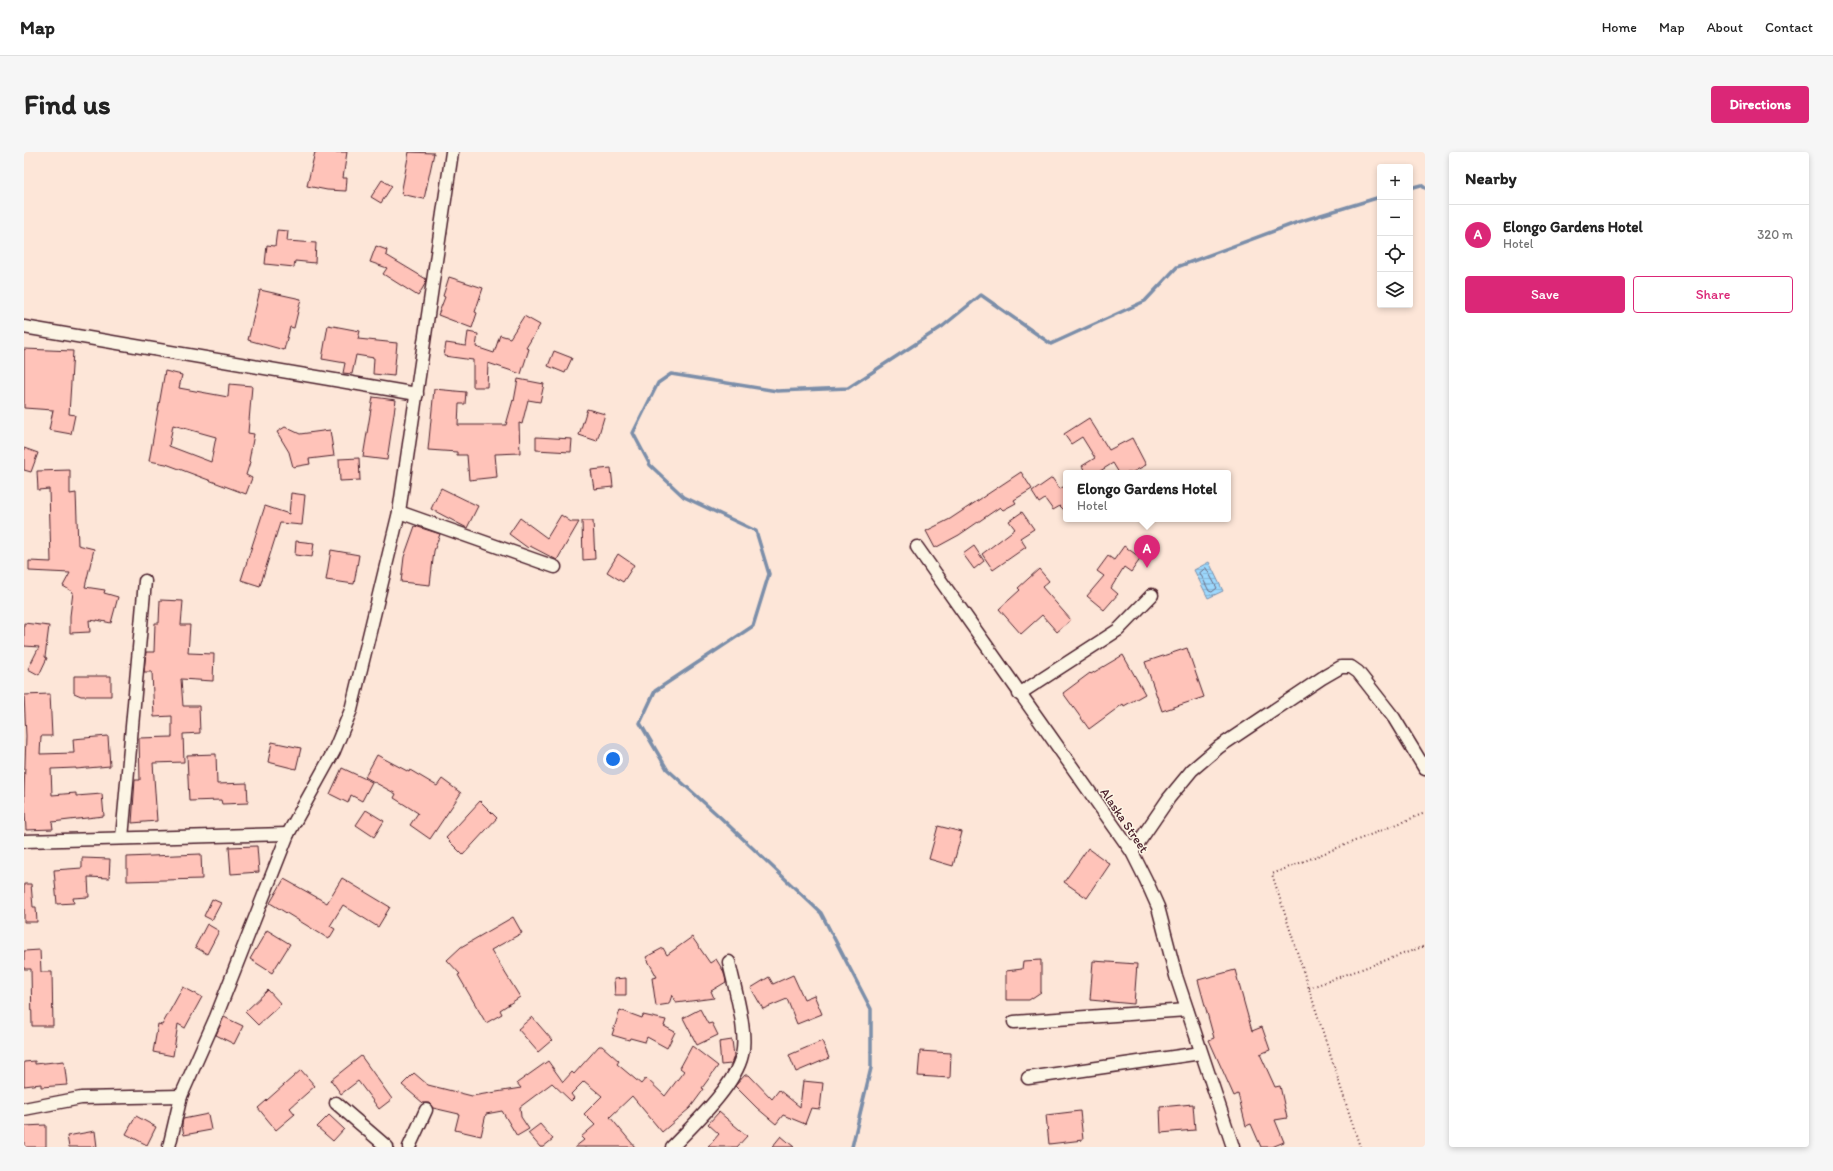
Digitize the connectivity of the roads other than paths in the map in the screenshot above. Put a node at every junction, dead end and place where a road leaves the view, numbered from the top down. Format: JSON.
{"nodes":[{"id":1,"x":452,"y":152,"type":"edge"},
{"id":2,"x":24,"y":327,"type":"edge"},
{"id":3,"x":417,"y":394,"type":"junction"},
{"id":4,"x":399,"y":512,"type":"junction"},
{"id":5,"x":917,"y":547,"type":"dead end"},
{"id":6,"x":555,"y":567,"type":"dead end"},
{"id":7,"x":145,"y":581,"type":"dead end"},
{"id":8,"x":1152,"y":596,"type":"dead end"},
{"id":9,"x":1019,"y":694,"type":"junction"},
{"id":10,"x":1425,"y":769,"type":"edge"},
{"id":11,"x":288,"y":834,"type":"junction"},
{"id":12,"x":122,"y":838,"type":"junction"},
{"id":13,"x":24,"y":841,"type":"edge"},
{"id":14,"x":1132,"y":852,"type":"junction"},
{"id":15,"x":729,"y":962,"type":"dead end"},
{"id":16,"x":1187,"y":1010,"type":"junction"},
{"id":17,"x":1014,"y":1022,"type":"dead end"},
{"id":18,"x":1201,"y":1053,"type":"junction"},
{"id":19,"x":1028,"y":1078,"type":"dead end"},
{"id":20,"x":181,"y":1096,"type":"junction"},
{"id":21,"x":336,"y":1103,"type":"dead end"},
{"id":22,"x":24,"y":1109,"type":"edge"},
{"id":23,"x":426,"y":1110,"type":"dead end"},
{"id":24,"x":169,"y":1147,"type":"edge"},
{"id":25,"x":387,"y":1147,"type":"edge"},
{"id":26,"x":409,"y":1147,"type":"edge"},
{"id":27,"x":672,"y":1147,"type":"edge"},
{"id":28,"x":1234,"y":1147,"type":"edge"}],
"edges":[{"from":1,"to":3,"type":"street"},
{"from":2,"to":3,"type":"street"},
{"from":3,"to":4,"type":"street"},
{"from":4,"to":6,"type":"street"},
{"from":4,"to":11,"type":"street"},
{"from":5,"to":9,"type":"street","name":"Alaska Street"},
{"from":7,"to":12,"type":"street"},
{"from":8,"to":9,"type":"street"},
{"from":9,"to":14,"type":"street","name":"Alaska Street"},
{"from":10,"to":14,"type":"street"},
{"from":11,"to":12,"type":"street"},
{"from":11,"to":20,"type":"street"},
{"from":12,"to":13,"type":"street"},
{"from":14,"to":16,"type":"street","name":"Alaska Street"},
{"from":15,"to":27,"type":"street"},
{"from":16,"to":17,"type":"street"},
{"from":16,"to":18,"type":"street","name":"Alaska Street"},
{"from":18,"to":19,"type":"street"},
{"from":18,"to":28,"type":"street","name":"Alaska Street"},
{"from":20,"to":22,"type":"street"},
{"from":20,"to":24,"type":"street"},
{"from":21,"to":25,"type":"street"},
{"from":23,"to":26,"type":"street"}]}
